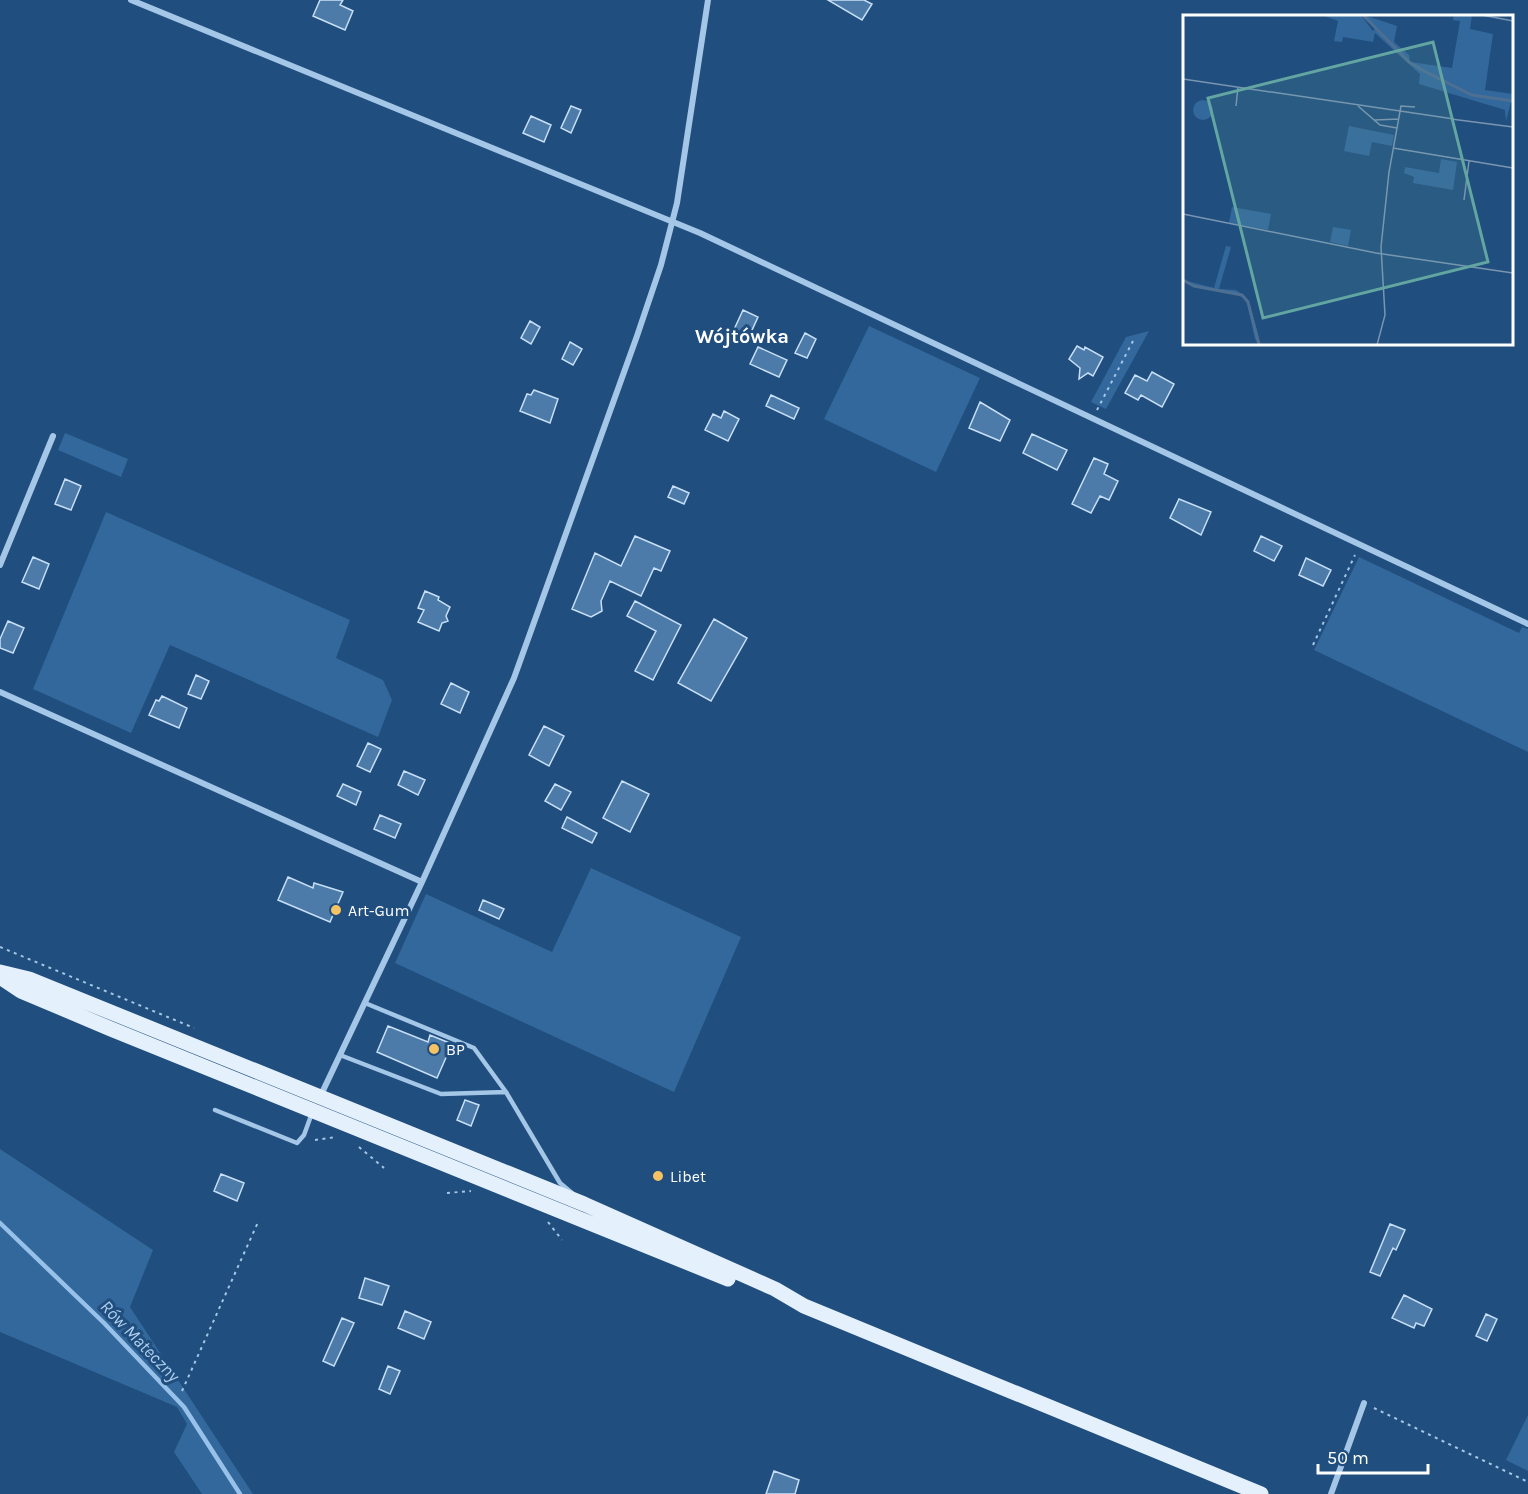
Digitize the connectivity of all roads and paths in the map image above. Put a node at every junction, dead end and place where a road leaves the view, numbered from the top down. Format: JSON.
{"nodes":[{"id":1,"x":131,"y":0,"type":"edge"},
{"id":2,"x":708,"y":0,"type":"edge"},
{"id":3,"x":672,"y":223,"type":"junction"},
{"id":4,"x":1133,"y":341,"type":"dead end"},
{"id":5,"x":1093,"y":417,"type":"junction"},
{"id":6,"x":53,"y":436,"type":"dead end"},
{"id":7,"x":1360,"y":544,"type":"junction"},
{"id":8,"x":0,"y":565,"type":"edge"},
{"id":9,"x":1528,"y":624,"type":"edge"},
{"id":10,"x":1313,"y":645,"type":"dead end"},
{"id":11,"x":0,"y":692,"type":"edge"},
{"id":12,"x":422,"y":882,"type":"junction"},
{"id":13,"x":0,"y":972,"type":"edge"},
{"id":14,"x":0,"y":977,"type":"edge"},
{"id":15,"x":364,"y":1003,"type":"junction"},
{"id":16,"x":340,"y":1055,"type":"junction"},
{"id":17,"x":506,"y":1092,"type":"junction"},
{"id":18,"x":316,"y":1104,"type":"junction"},
{"id":19,"x":215,"y":1110,"type":"dead end"},
{"id":20,"x":338,"y":1137,"type":"dead end"},
{"id":21,"x":315,"y":1140,"type":"dead end"},
{"id":22,"x":354,"y":1143,"type":"dead end"},
{"id":23,"x":384,"y":1168,"type":"dead end"},
{"id":24,"x":584,"y":1204,"type":"junction"},
{"id":25,"x":259,"y":1220,"type":"dead end"},
{"id":26,"x":804,"y":1306,"type":"junction"},
{"id":27,"x":182,"y":1392,"type":"dead end"},
{"id":28,"x":1364,"y":1403,"type":"joint"},
{"id":29,"x":1528,"y":1482,"type":"edge"},
{"id":30,"x":1261,"y":1494,"type":"edge"},
{"id":31,"x":1331,"y":1494,"type":"edge"}],
"edges":[{"from":1,"to":3,"type":"street"},
{"from":2,"to":3,"type":"street"},
{"from":3,"to":5,"type":"street"},
{"from":3,"to":12,"type":"street"},
{"from":4,"to":5,"type":"path"},
{"from":5,"to":7,"type":"street"},
{"from":6,"to":8,"type":"street"},
{"from":7,"to":9,"type":"street"},
{"from":7,"to":10,"type":"path"},
{"from":11,"to":12,"type":"street"},
{"from":12,"to":15,"type":"street"},
{"from":13,"to":18,"type":"main road"},
{"from":14,"to":18,"type":"main road"},
{"from":15,"to":16,"type":"street"},
{"from":15,"to":17,"type":"lane"},
{"from":16,"to":17,"type":"lane"},
{"from":16,"to":18,"type":"street"},
{"from":17,"to":24,"type":"lane"},
{"from":18,"to":19,"type":"lane"},
{"from":18,"to":24,"type":"main road"},
{"from":18,"to":26,"type":"main road"},
{"from":20,"to":21,"type":"path"},
{"from":22,"to":23,"type":"path"},
{"from":24,"to":26,"type":"main road"},
{"from":25,"to":27,"type":"path"},
{"from":26,"to":30,"type":"main road"},
{"from":28,"to":29,"type":"path"},
{"from":28,"to":31,"type":"street"}]}
